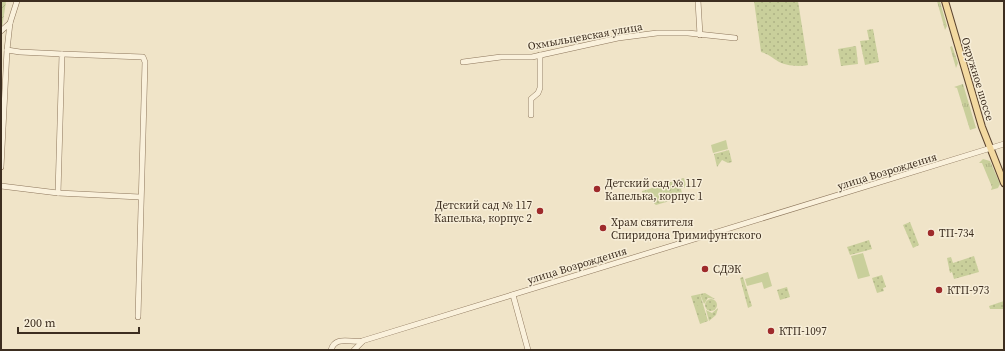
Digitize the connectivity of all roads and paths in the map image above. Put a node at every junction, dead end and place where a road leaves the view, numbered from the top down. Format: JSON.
{"nodes":[{"id":1,"x":17,"y":1,"type":"edge"},
{"id":2,"x":698,"y":1,"type":"edge"},
{"id":3,"x":945,"y":1,"type":"edge"},
{"id":4,"x":10,"y":23,"type":"junction"},
{"id":5,"x":1,"y":31,"type":"edge"},
{"id":6,"x":700,"y":35,"type":"junction"},
{"id":7,"x":735,"y":38,"type":"dead end"},
{"id":8,"x":7,"y":50,"type":"junction"},
{"id":9,"x":62,"y":54,"type":"junction"},
{"id":10,"x":540,"y":55,"type":"junction"},
{"id":11,"x":463,"y":62,"type":"dead end"},
{"id":12,"x":531,"y":115,"type":"dead end"},
{"id":13,"x":1004,"y":144,"type":"edge"},
{"id":14,"x":989,"y":149,"type":"junction"},
{"id":15,"x":1,"y":167,"type":"edge"},
{"id":16,"x":1004,"y":183,"type":"edge"},
{"id":17,"x":1,"y":186,"type":"edge"},
{"id":18,"x":58,"y":194,"type":"junction"},
{"id":19,"x":140,"y":197,"type":"junction"},
{"id":20,"x":513,"y":295,"type":"junction"},
{"id":21,"x":138,"y":317,"type":"dead end"},
{"id":22,"x":362,"y":341,"type":"junction"},
{"id":23,"x":331,"y":350,"type":"edge"},
{"id":24,"x":354,"y":350,"type":"edge"},
{"id":25,"x":528,"y":350,"type":"edge"}],
"edges":[{"from":1,"to":4,"type":"street"},
{"from":2,"to":6,"type":"street"},
{"from":3,"to":14,"type":"main road","name":"Окружное шоссе"},
{"from":4,"to":5,"type":"street"},
{"from":4,"to":8,"type":"street"},
{"from":6,"to":7,"type":"street","name":"Охмыльцевская улица"},
{"from":6,"to":10,"type":"street","name":"Охмыльцевская улица"},
{"from":8,"to":9,"type":"street"},
{"from":8,"to":15,"type":"street"},
{"from":9,"to":18,"type":"street"},
{"from":9,"to":19,"type":"street"},
{"from":10,"to":11,"type":"street","name":"Охмыльцевская улица"},
{"from":10,"to":12,"type":"street"},
{"from":13,"to":14,"type":"street","name":"улица Возрождения"},
{"from":14,"to":16,"type":"main road","name":"Окружное шоссе"},
{"from":14,"to":20,"type":"street","name":"улица Возрождения"},
{"from":17,"to":18,"type":"street"},
{"from":18,"to":19,"type":"street"},
{"from":19,"to":21,"type":"street"},
{"from":20,"to":22,"type":"street","name":"улица Возрождения"},
{"from":20,"to":25,"type":"street"},
{"from":22,"to":23,"type":"street","name":"улица Возрождения"},
{"from":22,"to":24,"type":"street"}]}
